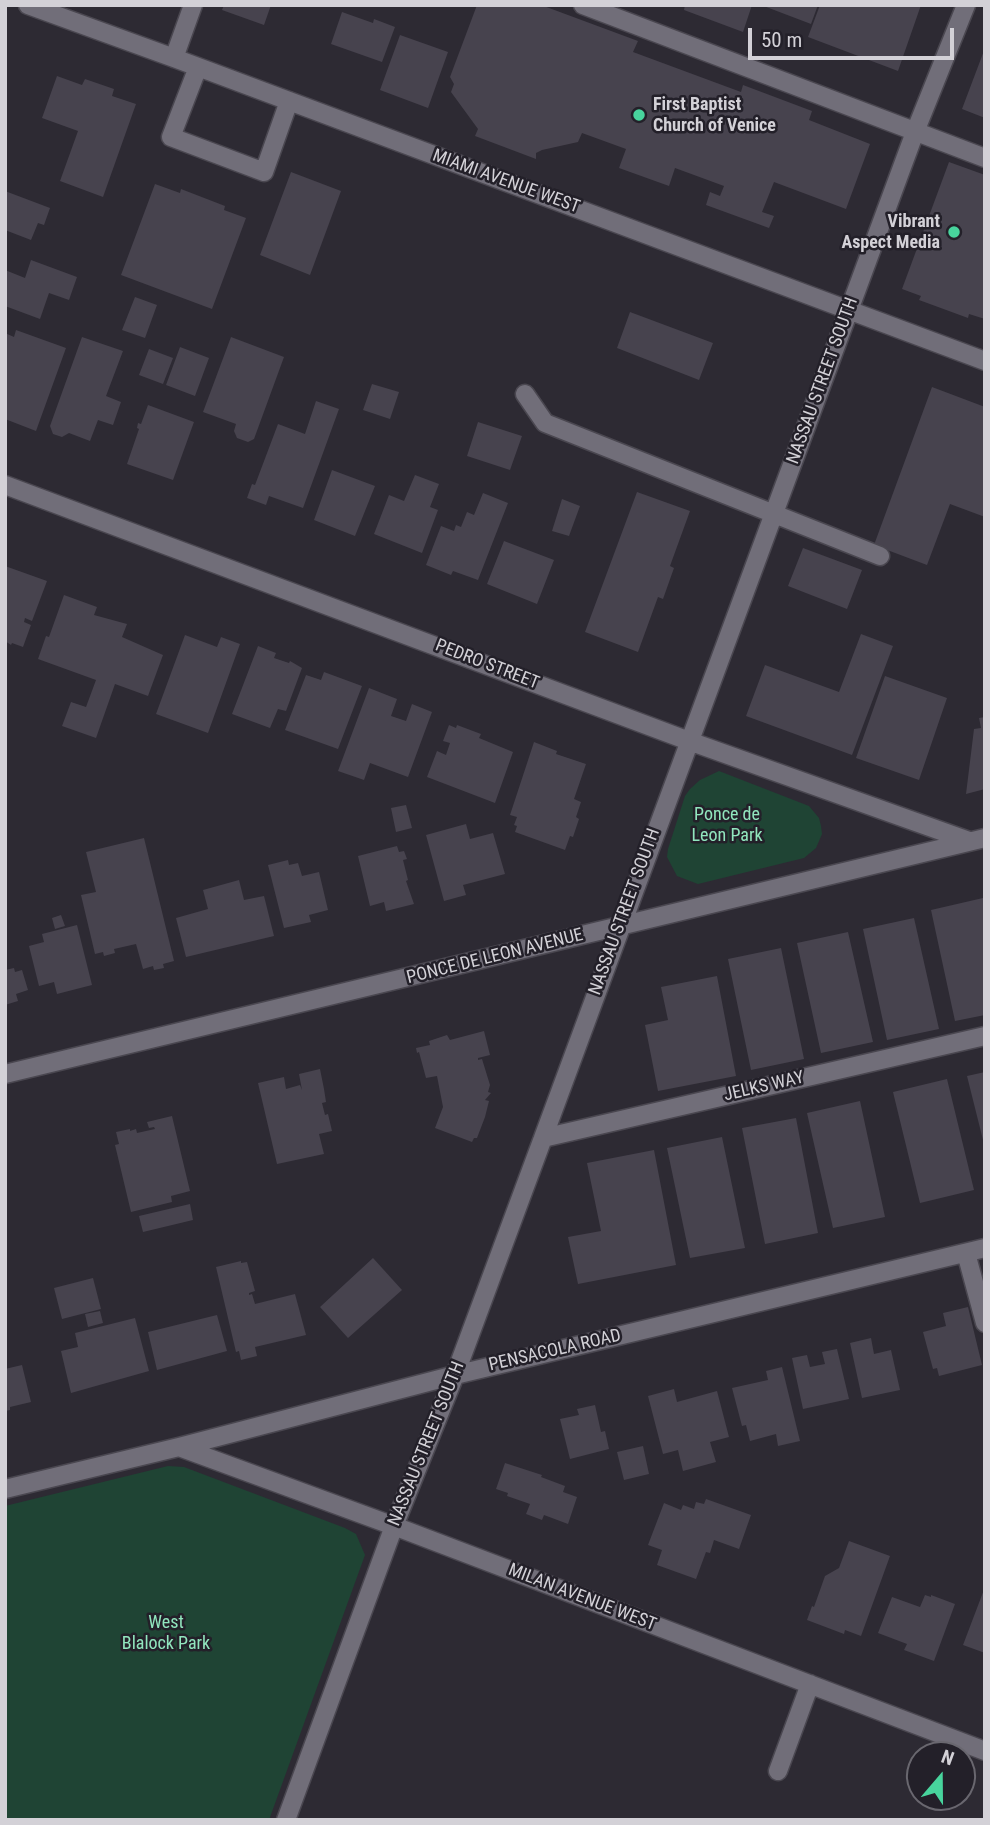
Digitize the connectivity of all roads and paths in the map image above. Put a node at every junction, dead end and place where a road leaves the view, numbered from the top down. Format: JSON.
{"nodes":[{"id":1,"x":27,"y":5,"type":"edge"},
{"id":2,"x":194,"y":5,"type":"edge"},
{"id":3,"x":583,"y":5,"type":"edge"},
{"id":4,"x":966,"y":5,"type":"edge"},
{"id":5,"x":174,"y":58,"type":"junction"},
{"id":6,"x":198,"y":67,"type":"junction"},
{"id":7,"x":289,"y":101,"type":"junction"},
{"id":8,"x":915,"y":132,"type":"junction"},
{"id":9,"x":985,"y":158,"type":"edge"},
{"id":10,"x":849,"y":311,"type":"junction"},
{"id":11,"x":985,"y":361,"type":"edge"},
{"id":12,"x":525,"y":394,"type":"dead end"},
{"id":13,"x":5,"y":485,"type":"edge"},
{"id":14,"x":773,"y":513,"type":"junction"},
{"id":15,"x":880,"y":556,"type":"dead end"},
{"id":16,"x":689,"y":741,"type":"junction"},
{"id":17,"x":977,"y":840,"type":"edge"},
{"id":18,"x":620,"y":927,"type":"junction"},
{"id":19,"x":985,"y":1036,"type":"edge"},
{"id":20,"x":5,"y":1074,"type":"edge"},
{"id":21,"x":543,"y":1138,"type":"junction"},
{"id":22,"x":985,"y":1248,"type":"edge"},
{"id":23,"x":966,"y":1253,"type":"junction"},
{"id":24,"x":985,"y":1323,"type":"edge"},
{"id":25,"x":455,"y":1375,"type":"junction"},
{"id":26,"x":179,"y":1447,"type":"junction"},
{"id":27,"x":5,"y":1489,"type":"edge"},
{"id":28,"x":394,"y":1526,"type":"junction"},
{"id":29,"x":810,"y":1684,"type":"junction"},
{"id":30,"x":985,"y":1751,"type":"edge"},
{"id":31,"x":778,"y":1771,"type":"dead end"},
{"id":32,"x":286,"y":1820,"type":"edge"}],
"edges":[{"from":1,"to":5,"type":"street","name":"MIAMI AVENUE WEST"},
{"from":2,"to":5,"type":"street"},
{"from":3,"to":8,"type":"street"},
{"from":4,"to":8,"type":"street","name":"NASSAU STREET SOUTH"},
{"from":5,"to":6,"type":"street","name":"MIAMI AVENUE WEST"},
{"from":6,"to":7,"type":"street","name":"MIAMI AVENUE WEST"},
{"from":6,"to":7,"type":"street"},
{"from":7,"to":10,"type":"street","name":"MIAMI AVENUE WEST"},
{"from":8,"to":9,"type":"street"},
{"from":8,"to":10,"type":"street","name":"NASSAU STREET SOUTH"},
{"from":10,"to":11,"type":"street","name":"MIAMI AVENUE WEST"},
{"from":10,"to":14,"type":"street","name":"NASSAU STREET SOUTH"},
{"from":12,"to":14,"type":"street"},
{"from":13,"to":16,"type":"street","name":"PEDRO STREET"},
{"from":14,"to":15,"type":"street"},
{"from":14,"to":16,"type":"street","name":"NASSAU STREET SOUTH"},
{"from":16,"to":17,"type":"street","name":"PEDRO STREET"},
{"from":16,"to":18,"type":"street","name":"NASSAU STREET SOUTH"},
{"from":17,"to":18,"type":"street","name":"PONCE DE LEON AVENUE"},
{"from":18,"to":20,"type":"street","name":"PONCE DE LEON AVENUE"},
{"from":18,"to":21,"type":"street","name":"NASSAU STREET SOUTH"},
{"from":19,"to":21,"type":"street","name":"JELKS WAY"},
{"from":21,"to":25,"type":"street","name":"NASSAU STREET SOUTH"},
{"from":22,"to":23,"type":"street","name":"PENSACOLA ROAD"},
{"from":23,"to":24,"type":"street"},
{"from":23,"to":25,"type":"street","name":"PENSACOLA ROAD"},
{"from":25,"to":26,"type":"street","name":"PENSACOLA ROAD"},
{"from":25,"to":28,"type":"street","name":"NASSAU STREET SOUTH"},
{"from":26,"to":27,"type":"street","name":"PENSACOLA ROAD"},
{"from":26,"to":28,"type":"street","name":"MILAN AVENUE WEST"},
{"from":28,"to":29,"type":"street","name":"MILAN AVENUE WEST"},
{"from":28,"to":32,"type":"street","name":"NASSAU STREET SOUTH"},
{"from":29,"to":30,"type":"street","name":"MILAN AVENUE WEST"},
{"from":29,"to":31,"type":"street"}]}
